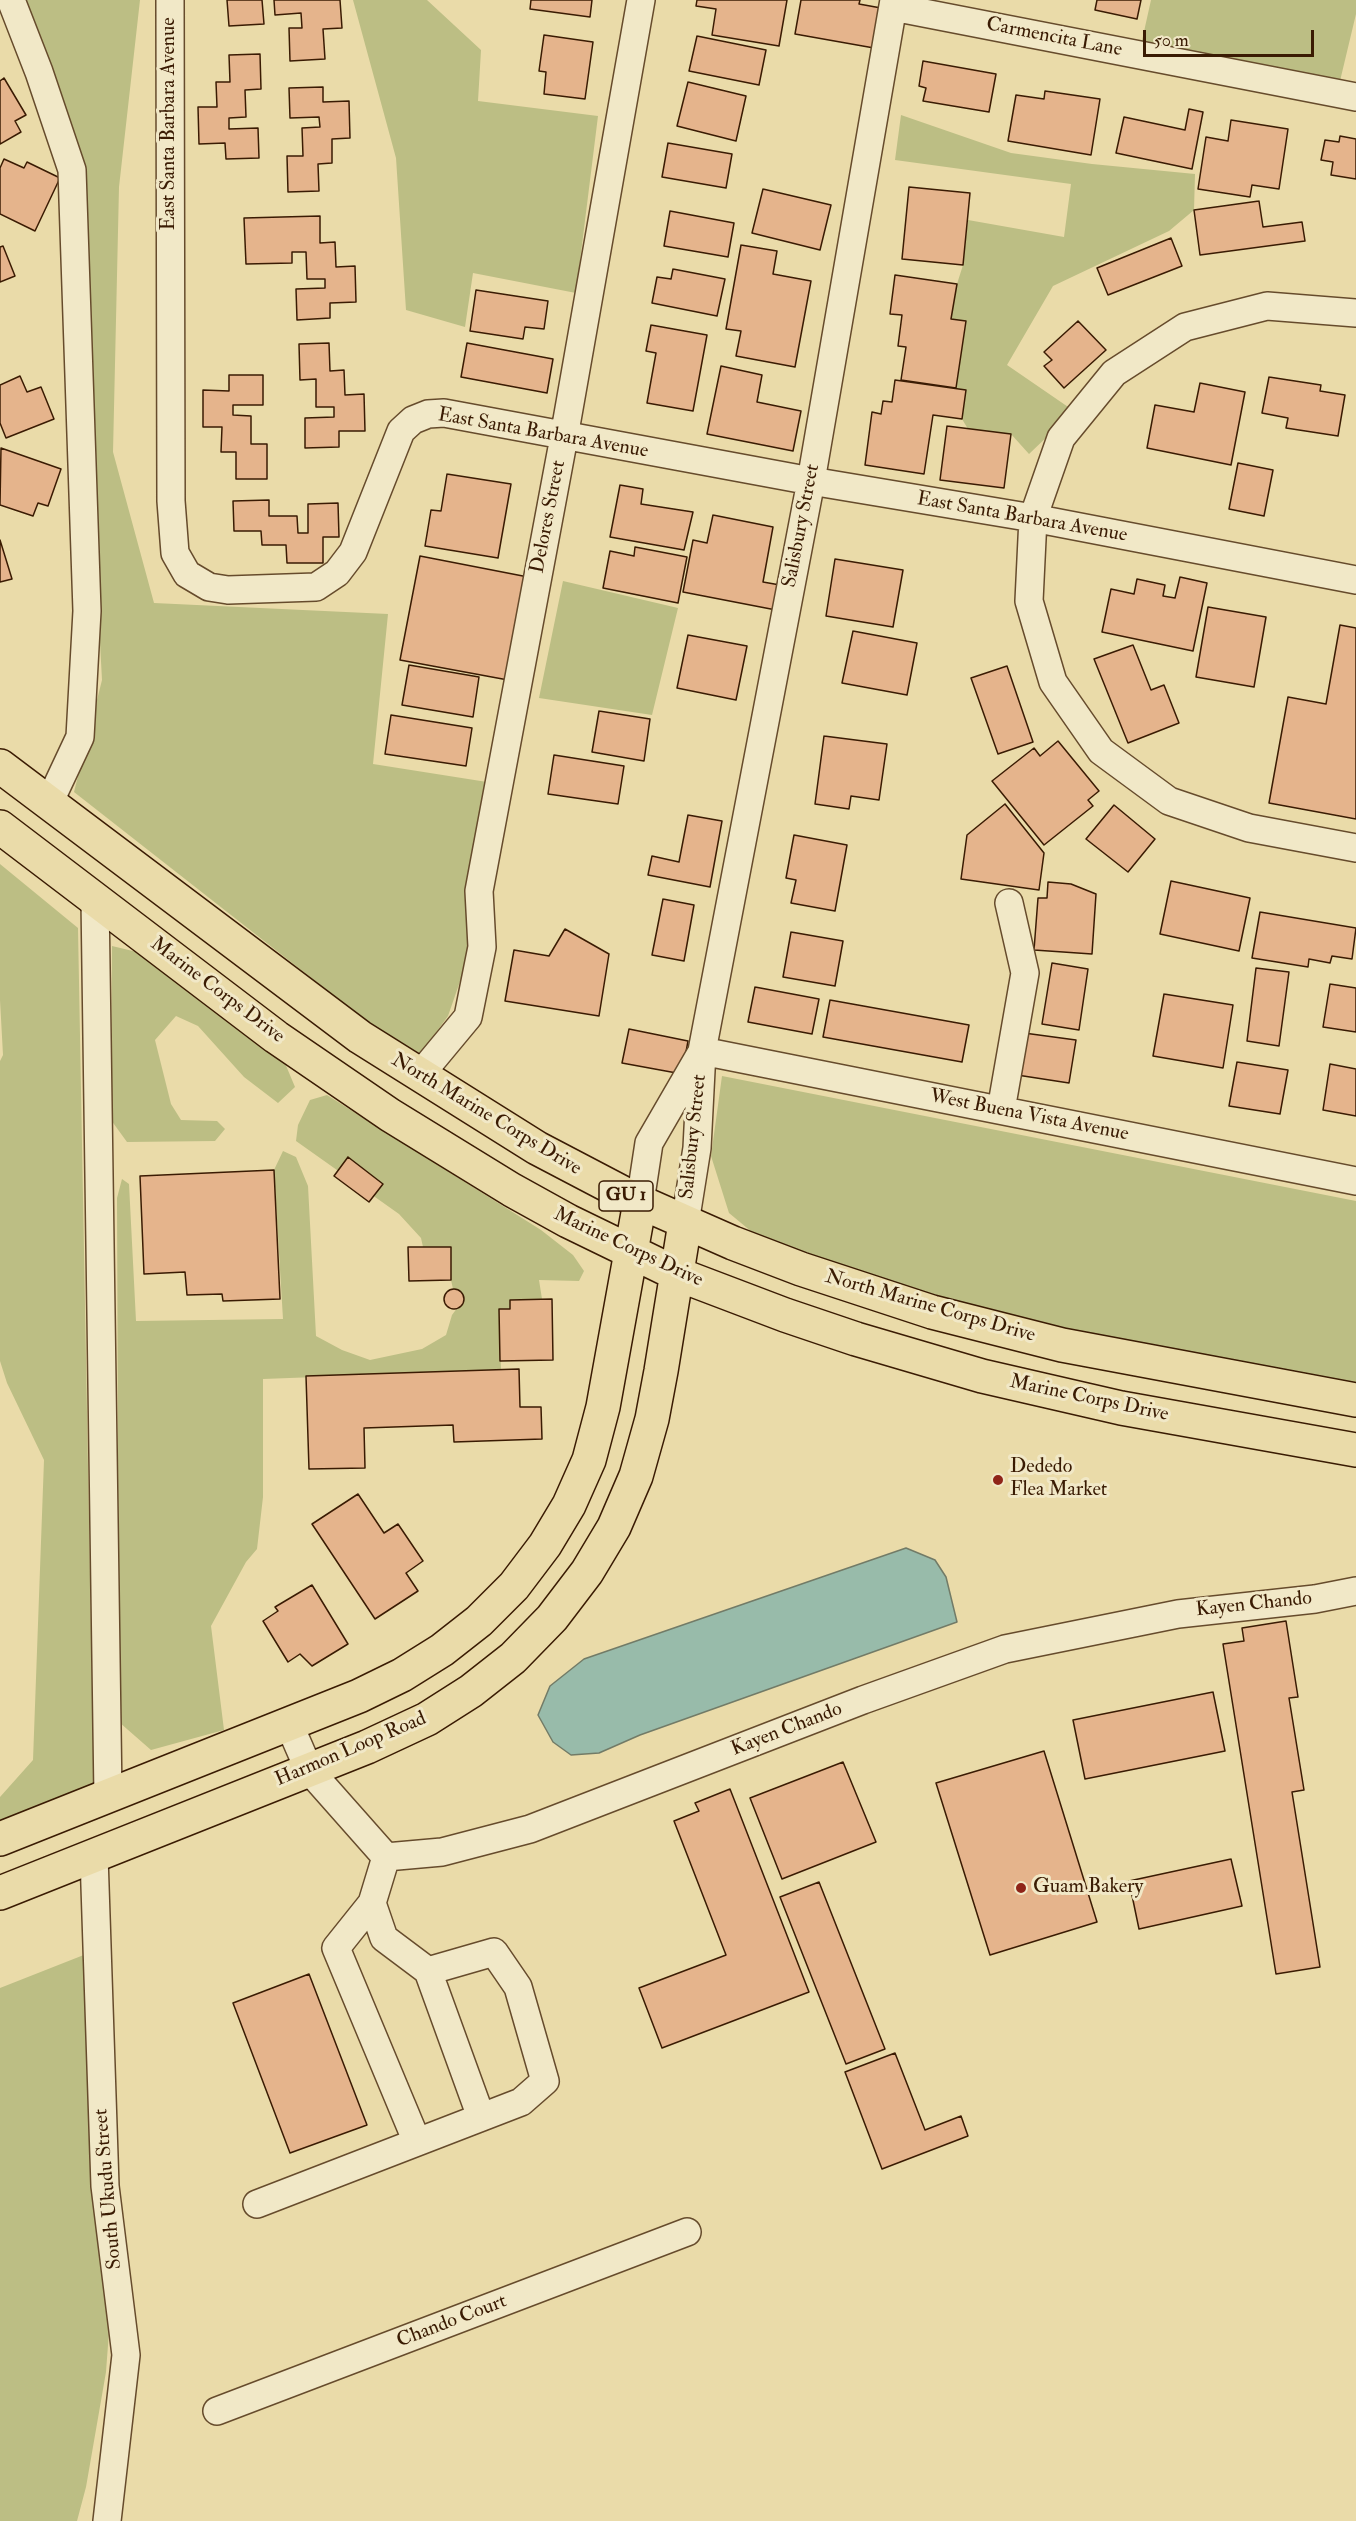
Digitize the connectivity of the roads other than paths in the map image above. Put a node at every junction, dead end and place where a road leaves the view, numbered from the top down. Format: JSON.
{"nodes":[{"id":1,"x":11,"y":0,"type":"edge"},
{"id":2,"x":170,"y":0,"type":"edge"},
{"id":3,"x":641,"y":0,"type":"edge"},
{"id":4,"x":894,"y":3,"type":"edge"},
{"id":5,"x":1356,"y":97,"type":"edge"},
{"id":6,"x":1356,"y":313,"type":"edge"},
{"id":7,"x":564,"y":437,"type":"junction"},
{"id":8,"x":811,"y":481,"type":"junction"},
{"id":9,"x":1033,"y":518,"type":"junction"},
{"id":10,"x":1356,"y":580,"type":"edge"},
{"id":11,"x":0,"y":766,"type":"edge"},
{"id":12,"x":49,"y":803,"type":"junction"},
{"id":13,"x":0,"y":827,"type":"edge"},
{"id":14,"x":1356,"y":848,"type":"edge"},
{"id":15,"x":95,"y":899,"type":"junction"},
{"id":16,"x":1009,"y":903,"type":"dead end"},
{"id":17,"x":702,"y":1052,"type":"junction"},
{"id":18,"x":419,"y":1076,"type":"junction"},
{"id":19,"x":1001,"y":1110,"type":"junction"},
{"id":20,"x":1356,"y":1181,"type":"edge"},
{"id":21,"x":639,"y":1202,"type":"junction"},
{"id":22,"x":685,"y":1223,"type":"junction"},
{"id":23,"x":631,"y":1252,"type":"junction"},
{"id":24,"x":677,"y":1274,"type":"junction"},
{"id":25,"x":1356,"y":1400,"type":"edge"},
{"id":26,"x":1356,"y":1450,"type":"edge"},
{"id":27,"x":1356,"y":1591,"type":"edge"},
{"id":28,"x":289,"y":1724,"type":"junction"},
{"id":29,"x":309,"y":1770,"type":"junction"},
{"id":30,"x":108,"y":1796,"type":"junction"},
{"id":31,"x":0,"y":1839,"type":"edge"},
{"id":32,"x":94,"y":1856,"type":"junction"},
{"id":33,"x":386,"y":1857,"type":"junction"},
{"id":34,"x":0,"y":1893,"type":"edge"},
{"id":35,"x":372,"y":1903,"type":"junction"},
{"id":36,"x":428,"y":1971,"type":"junction"},
{"id":37,"x":481,"y":2117,"type":"junction"},
{"id":38,"x":417,"y":2142,"type":"junction"},
{"id":39,"x":257,"y":2204,"type":"dead end"},
{"id":40,"x":687,"y":2232,"type":"dead end"},
{"id":41,"x":217,"y":2411,"type":"dead end"},
{"id":42,"x":108,"y":2521,"type":"edge"}],
"edges":[{"from":1,"to":12,"type":"street"},
{"from":2,"to":7,"type":"street","name":"East Santa Barbara Avenue"},
{"from":3,"to":7,"type":"street","name":"Delores Street"},
{"from":4,"to":5,"type":"street","name":"Carmencita Lane"},
{"from":4,"to":8,"type":"street","name":"Salisbury Street"},
{"from":6,"to":9,"type":"street"},
{"from":7,"to":8,"type":"street","name":"East Santa Barbara Avenue"},
{"from":7,"to":18,"type":"street","name":"Delores Street"},
{"from":8,"to":9,"type":"street","name":"East Santa Barbara Avenue"},
{"from":8,"to":17,"type":"street","name":"Salisbury Street"},
{"from":9,"to":10,"type":"street","name":"East Santa Barbara Avenue"},
{"from":9,"to":14,"type":"street"},
{"from":11,"to":12,"type":"main road","name":"North Marine Corps Drive","number":"GU 1"},
{"from":12,"to":18,"type":"main road","name":"North Marine Corps Drive","number":"GU 1"},
{"from":13,"to":15,"type":"main road","name":"Marine Corps Drive","number":"GU 1"},
{"from":15,"to":23,"type":"main road","name":"Marine Corps Drive","number":"GU 1"},
{"from":15,"to":30,"type":"street"},
{"from":16,"to":19,"type":"street"},
{"from":17,"to":19,"type":"street","name":"West Buena Vista Avenue"},
{"from":17,"to":21,"type":"street","name":"Salisbury Street"},
{"from":17,"to":22,"type":"street","name":"Salisbury Street"},
{"from":18,"to":21,"type":"main road","name":"North Marine Corps Drive","number":"GU 1"},
{"from":19,"to":20,"type":"street","name":"West Buena Vista Avenue"},
{"from":21,"to":22,"type":"main road","name":"North Marine Corps Drive","number":"GU 1"},
{"from":21,"to":23,"type":"main road"},
{"from":22,"to":24,"type":"main road","name":"Harmon Loop Road"},
{"from":22,"to":25,"type":"main road","name":"North Marine Corps Drive","number":"GU 1"},
{"from":23,"to":24,"type":"main road","name":"Marine Corps Drive","number":"GU 1"},
{"from":23,"to":28,"type":"main road"},
{"from":24,"to":26,"type":"main road","name":"Marine Corps Drive","number":"GU 1"},
{"from":24,"to":29,"type":"main road","name":"Harmon Loop Road"},
{"from":27,"to":33,"type":"street","name":"Kayen Chando"},
{"from":28,"to":29,"type":"street"},
{"from":28,"to":30,"type":"main road"},
{"from":29,"to":32,"type":"main road","name":"Harmon Loop Road"},
{"from":29,"to":33,"type":"street"},
{"from":30,"to":31,"type":"main road"},
{"from":32,"to":34,"type":"main road","name":"Harmon Loop Road"},
{"from":32,"to":42,"type":"street","name":"South Ukudu Street"},
{"from":33,"to":35,"type":"street"},
{"from":35,"to":36,"type":"street"},
{"from":35,"to":38,"type":"street"},
{"from":36,"to":37,"type":"street"},
{"from":36,"to":37,"type":"street"},
{"from":37,"to":38,"type":"street"},
{"from":38,"to":39,"type":"street"},
{"from":40,"to":41,"type":"street","name":"Chando Court"}]}
